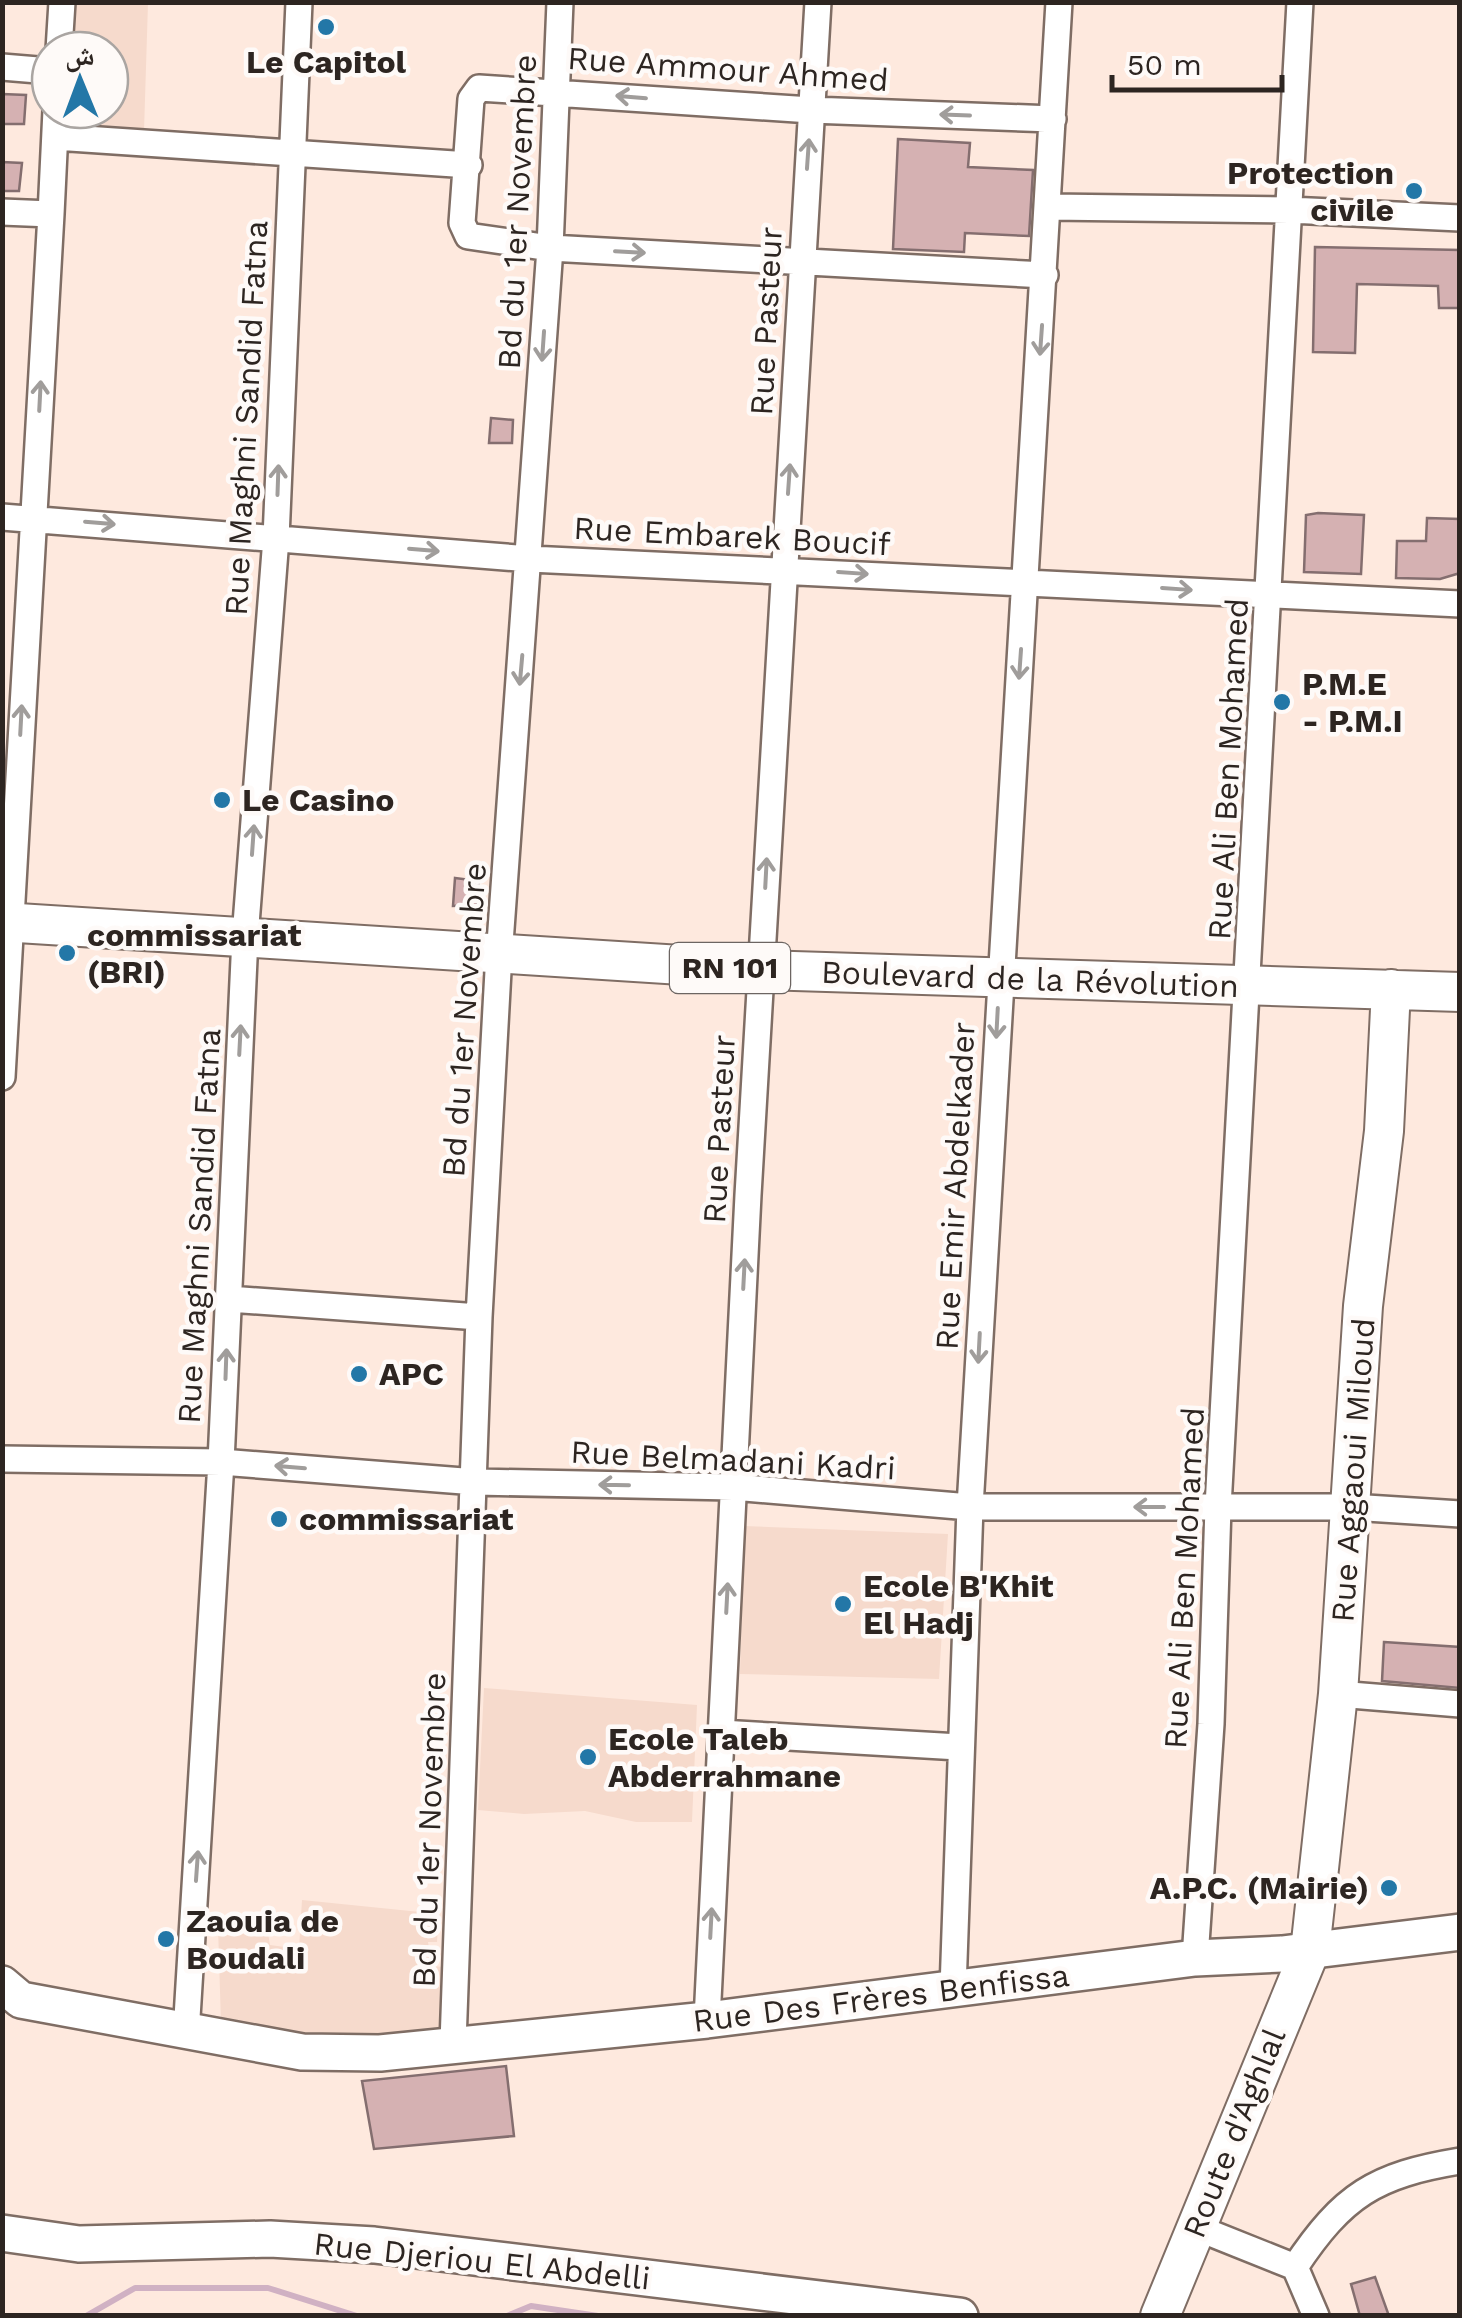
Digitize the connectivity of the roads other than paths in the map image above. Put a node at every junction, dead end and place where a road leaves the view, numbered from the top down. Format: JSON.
{"nodes":[{"id":1,"x":62,"y":2,"type":"edge"},
{"id":2,"x":299,"y":2,"type":"edge"},
{"id":3,"x":560,"y":2,"type":"edge"},
{"id":4,"x":818,"y":2,"type":"edge"},
{"id":5,"x":1059,"y":2,"type":"edge"},
{"id":6,"x":1300,"y":2,"type":"edge"},
{"id":7,"x":60,"y":30,"type":"edge"},
{"id":8,"x":2,"y":67,"type":"edge"},
{"id":9,"x":30,"y":69,"type":"edge"},
{"id":10,"x":556,"y":90,"type":"junction"},
{"id":11,"x":811,"y":110,"type":"junction"},
{"id":12,"x":1053,"y":119,"type":"junction"},
{"id":13,"x":55,"y":130,"type":"edge"},
{"id":14,"x":54,"y":137,"type":"junction"},
{"id":15,"x":289,"y":152,"type":"junction"},
{"id":16,"x":468,"y":165,"type":"junction"},
{"id":17,"x":1049,"y":207,"type":"junction"},
{"id":18,"x":1289,"y":210,"type":"junction"},
{"id":19,"x":2,"y":212,"type":"edge"},
{"id":20,"x":51,"y":214,"type":"junction"},
{"id":21,"x":1460,"y":218,"type":"edge"},
{"id":22,"x":550,"y":248,"type":"junction"},
{"id":23,"x":801,"y":261,"type":"junction"},
{"id":24,"x":1045,"y":275,"type":"junction"},
{"id":25,"x":2,"y":517,"type":"edge"},
{"id":26,"x":33,"y":518,"type":"junction"},
{"id":27,"x":276,"y":538,"type":"junction"},
{"id":28,"x":530,"y":559,"type":"junction"},
{"id":29,"x":784,"y":568,"type":"junction"},
{"id":30,"x":1025,"y":584,"type":"junction"},
{"id":31,"x":1270,"y":595,"type":"junction"},
{"id":32,"x":1460,"y":604,"type":"edge"},
{"id":33,"x":6,"y":923,"type":"edge"},
{"id":34,"x":245,"y":937,"type":"junction"},
{"id":35,"x":498,"y":961,"type":"junction"},
{"id":36,"x":760,"y":970,"type":"junction"},
{"id":37,"x":999,"y":979,"type":"junction"},
{"id":38,"x":1249,"y":986,"type":"junction"},
{"id":39,"x":1392,"y":989,"type":"junction"},
{"id":40,"x":1460,"y":992,"type":"edge"},
{"id":41,"x":2,"y":1076,"type":"edge"},
{"id":42,"x":228,"y":1298,"type":"junction"},
{"id":43,"x":479,"y":1317,"type":"junction"},
{"id":44,"x":2,"y":1459,"type":"edge"},
{"id":45,"x":222,"y":1462,"type":"junction"},
{"id":46,"x":476,"y":1482,"type":"junction"},
{"id":47,"x":733,"y":1487,"type":"junction"},
{"id":48,"x":970,"y":1507,"type":"junction"},
{"id":49,"x":1218,"y":1507,"type":"junction"},
{"id":50,"x":1351,"y":1507,"type":"junction"},
{"id":51,"x":1460,"y":1514,"type":"edge"},
{"id":52,"x":1338,"y":1694,"type":"junction"},
{"id":53,"x":1460,"y":1704,"type":"edge"},
{"id":54,"x":720,"y":1733,"type":"junction"},
{"id":55,"x":959,"y":1746,"type":"junction"},
{"id":56,"x":1460,"y":1932,"type":"edge"},
{"id":57,"x":1310,"y":1951,"type":"junction"},
{"id":58,"x":1194,"y":1958,"type":"junction"},
{"id":59,"x":2,"y":1984,"type":"edge"},
{"id":60,"x":953,"y":1989,"type":"junction"},
{"id":61,"x":706,"y":2020,"type":"junction"},
{"id":62,"x":186,"y":2034,"type":"junction"},
{"id":63,"x":453,"y":2043,"type":"junction"},
{"id":64,"x":1460,"y":2161,"type":"edge"},
{"id":65,"x":1194,"y":2227,"type":"junction"},
{"id":66,"x":2,"y":2234,"type":"edge"},
{"id":67,"x":1295,"y":2267,"type":"junction"},
{"id":68,"x":960,"y":2316,"type":"edge"},
{"id":69,"x":1160,"y":2316,"type":"edge"},
{"id":70,"x":1316,"y":2316,"type":"edge"}],
"edges":[{"from":1,"to":7,"type":"street"},
{"from":2,"to":15,"type":"street","name":"Rue Maghni Sandid Fatna"},
{"from":3,"to":10,"type":"street","name":"Bd du 1er Novembre"},
{"from":4,"to":11,"type":"street","name":"Rue Pasteur"},
{"from":5,"to":12,"type":"street","name":"Rue Emir Abdelkader"},
{"from":6,"to":18,"type":"street","name":"Rue Ali Ben Mohamed"},
{"from":8,"to":9,"type":"street"},
{"from":11,"to":10,"type":"street","name":"Rue Ammour Ahmed","one_way":true},
{"from":10,"to":16,"type":"street","name":"Rue Ammour Ahmed"},
{"from":10,"to":22,"type":"street","name":"Bd du 1er Novembre"},
{"from":12,"to":11,"type":"street","name":"Rue Ammour Ahmed","one_way":true},
{"from":23,"to":11,"type":"street","name":"Rue Pasteur","one_way":true},
{"from":12,"to":17,"type":"street","name":"Rue Emir Abdelkader"},
{"from":13,"to":14,"type":"street"},
{"from":14,"to":15,"type":"street"},
{"from":14,"to":20,"type":"street"},
{"from":15,"to":16,"type":"street"},
{"from":27,"to":15,"type":"street","name":"Rue Maghni Sandid Fatna","one_way":true},
{"from":16,"to":22,"type":"street","name":"Rue Ammour Ahmed"},
{"from":17,"to":18,"type":"street"},
{"from":17,"to":24,"type":"street","name":"Rue Emir Abdelkader"},
{"from":18,"to":21,"type":"street"},
{"from":18,"to":31,"type":"street","name":"Rue Ali Ben Mohamed"},
{"from":19,"to":20,"type":"street"},
{"from":26,"to":20,"type":"street","one_way":true},
{"from":22,"to":23,"type":"street","name":"Rue Ammour Ahmed","one_way":true},
{"from":22,"to":28,"type":"street","name":"Bd du 1er Novembre","one_way":true},
{"from":23,"to":24,"type":"street","name":"Rue Ammour Ahmed"},
{"from":29,"to":23,"type":"street","name":"Rue Pasteur","one_way":true},
{"from":24,"to":30,"type":"street","name":"Rue Emir Abdelkader","one_way":true},
{"from":25,"to":26,"type":"street","name":"Rue Embarek Boucif"},
{"from":26,"to":27,"type":"street","name":"Rue Embarek Boucif","one_way":true},
{"from":33,"to":26,"type":"street","one_way":true},
{"from":27,"to":28,"type":"street","name":"Rue Embarek Boucif","one_way":true},
{"from":34,"to":27,"type":"street","name":"Rue Maghni Sandid Fatna","one_way":true},
{"from":28,"to":29,"type":"street","name":"Rue Embarek Boucif"},
{"from":28,"to":35,"type":"street","name":"Bd du 1er Novembre","one_way":true},
{"from":29,"to":30,"type":"street","name":"Rue Embarek Boucif","one_way":true},
{"from":36,"to":29,"type":"street","name":"Rue Pasteur","one_way":true},
{"from":30,"to":31,"type":"street","name":"Rue Embarek Boucif","one_way":true},
{"from":30,"to":37,"type":"street","name":"Rue Emir Abdelkader","one_way":true},
{"from":31,"to":32,"type":"street","name":"Rue Embarek Boucif"},
{"from":31,"to":38,"type":"street","name":"Rue Ali Ben Mohamed"},
{"from":33,"to":34,"type":"main road","name":"Boulevard de la Révolution","number":"RN 101"},
{"from":33,"to":41,"type":"street"},
{"from":34,"to":35,"type":"main road","name":"Boulevard de la Révolution","number":"RN 101"},
{"from":42,"to":34,"type":"street","name":"Rue Maghni Sandid Fatna","one_way":true},
{"from":35,"to":36,"type":"main road","name":"Boulevard de la Révolution","number":"RN 101"},
{"from":35,"to":43,"type":"street","name":"Bd du 1er Novembre"},
{"from":36,"to":37,"type":"main road","name":"Boulevard de la Révolution","number":"RN 101"},
{"from":47,"to":36,"type":"street","name":"Rue Pasteur","one_way":true},
{"from":37,"to":38,"type":"main road","name":"Boulevard de la Révolution","number":"RN 101"},
{"from":37,"to":48,"type":"street","name":"Rue Emir Abdelkader","one_way":true},
{"from":38,"to":39,"type":"main road","name":"Boulevard de la Révolution","number":"RN 101"},
{"from":38,"to":49,"type":"street","name":"Rue Ali Ben Mohamed"},
{"from":39,"to":40,"type":"main road","name":"Boulevard de la Révolution","number":"RN 101"},
{"from":39,"to":50,"type":"main road","name":"Rue Aggaoui Miloud"},
{"from":42,"to":43,"type":"street"},
{"from":45,"to":42,"type":"street","name":"Rue Maghni Sandid Fatna","one_way":true},
{"from":43,"to":46,"type":"street","name":"Bd du 1er Novembre"},
{"from":44,"to":45,"type":"street","name":"Rue Belmadani Kadri"},
{"from":46,"to":45,"type":"street","name":"Rue Belmadani Kadri","one_way":true},
{"from":62,"to":45,"type":"street","name":"Rue Maghni Sandid Fatna","one_way":true},
{"from":47,"to":46,"type":"street","name":"Rue Belmadani Kadri","one_way":true},
{"from":46,"to":63,"type":"street","name":"Bd du 1er Novembre"},
{"from":47,"to":48,"type":"street","name":"Rue Belmadani Kadri"},
{"from":54,"to":47,"type":"street","name":"Rue Pasteur","one_way":true},
{"from":49,"to":48,"type":"street","name":"Rue Belmadani Kadri","one_way":true},
{"from":48,"to":55,"type":"street","name":"Rue Emir Abdelkader"},
{"from":49,"to":50,"type":"street","name":"Rue Belmadani Kadri"},
{"from":49,"to":58,"type":"street","name":"Rue Ali Ben Mohamed"},
{"from":50,"to":51,"type":"street","name":"Rue Belmadani Kadri"},
{"from":50,"to":52,"type":"main road","name":"Rue Aggaoui Miloud"},
{"from":52,"to":53,"type":"street"},
{"from":52,"to":57,"type":"main road","name":"Rue Aggaoui Miloud"},
{"from":54,"to":55,"type":"street"},
{"from":61,"to":54,"type":"street","name":"Rue Pasteur","one_way":true},
{"from":55,"to":60,"type":"street","name":"Rue Emir Abdelkader"},
{"from":56,"to":57,"type":"main road","name":"Rue Des Frères Benfissa"},
{"from":57,"to":58,"type":"main road","name":"Rue Des Frères Benfissa"},
{"from":57,"to":65,"type":"main road","name":"Route d'Aghlal"},
{"from":58,"to":60,"type":"main road","name":"Rue Des Frères Benfissa"},
{"from":59,"to":62,"type":"main road","name":"Rue Des Frères Benfissa"},
{"from":60,"to":61,"type":"main road","name":"Rue Des Frères Benfissa"},
{"from":61,"to":63,"type":"main road","name":"Rue Des Frères Benfissa"},
{"from":62,"to":63,"type":"main road","name":"Rue Des Frères Benfissa"},
{"from":64,"to":67,"type":"street"},
{"from":65,"to":67,"type":"street"},
{"from":65,"to":69,"type":"main road","name":"Route d'Aghlal"},
{"from":66,"to":68,"type":"main road","name":"Rue Djeriou El Abdelli"},
{"from":67,"to":70,"type":"street"}]}
